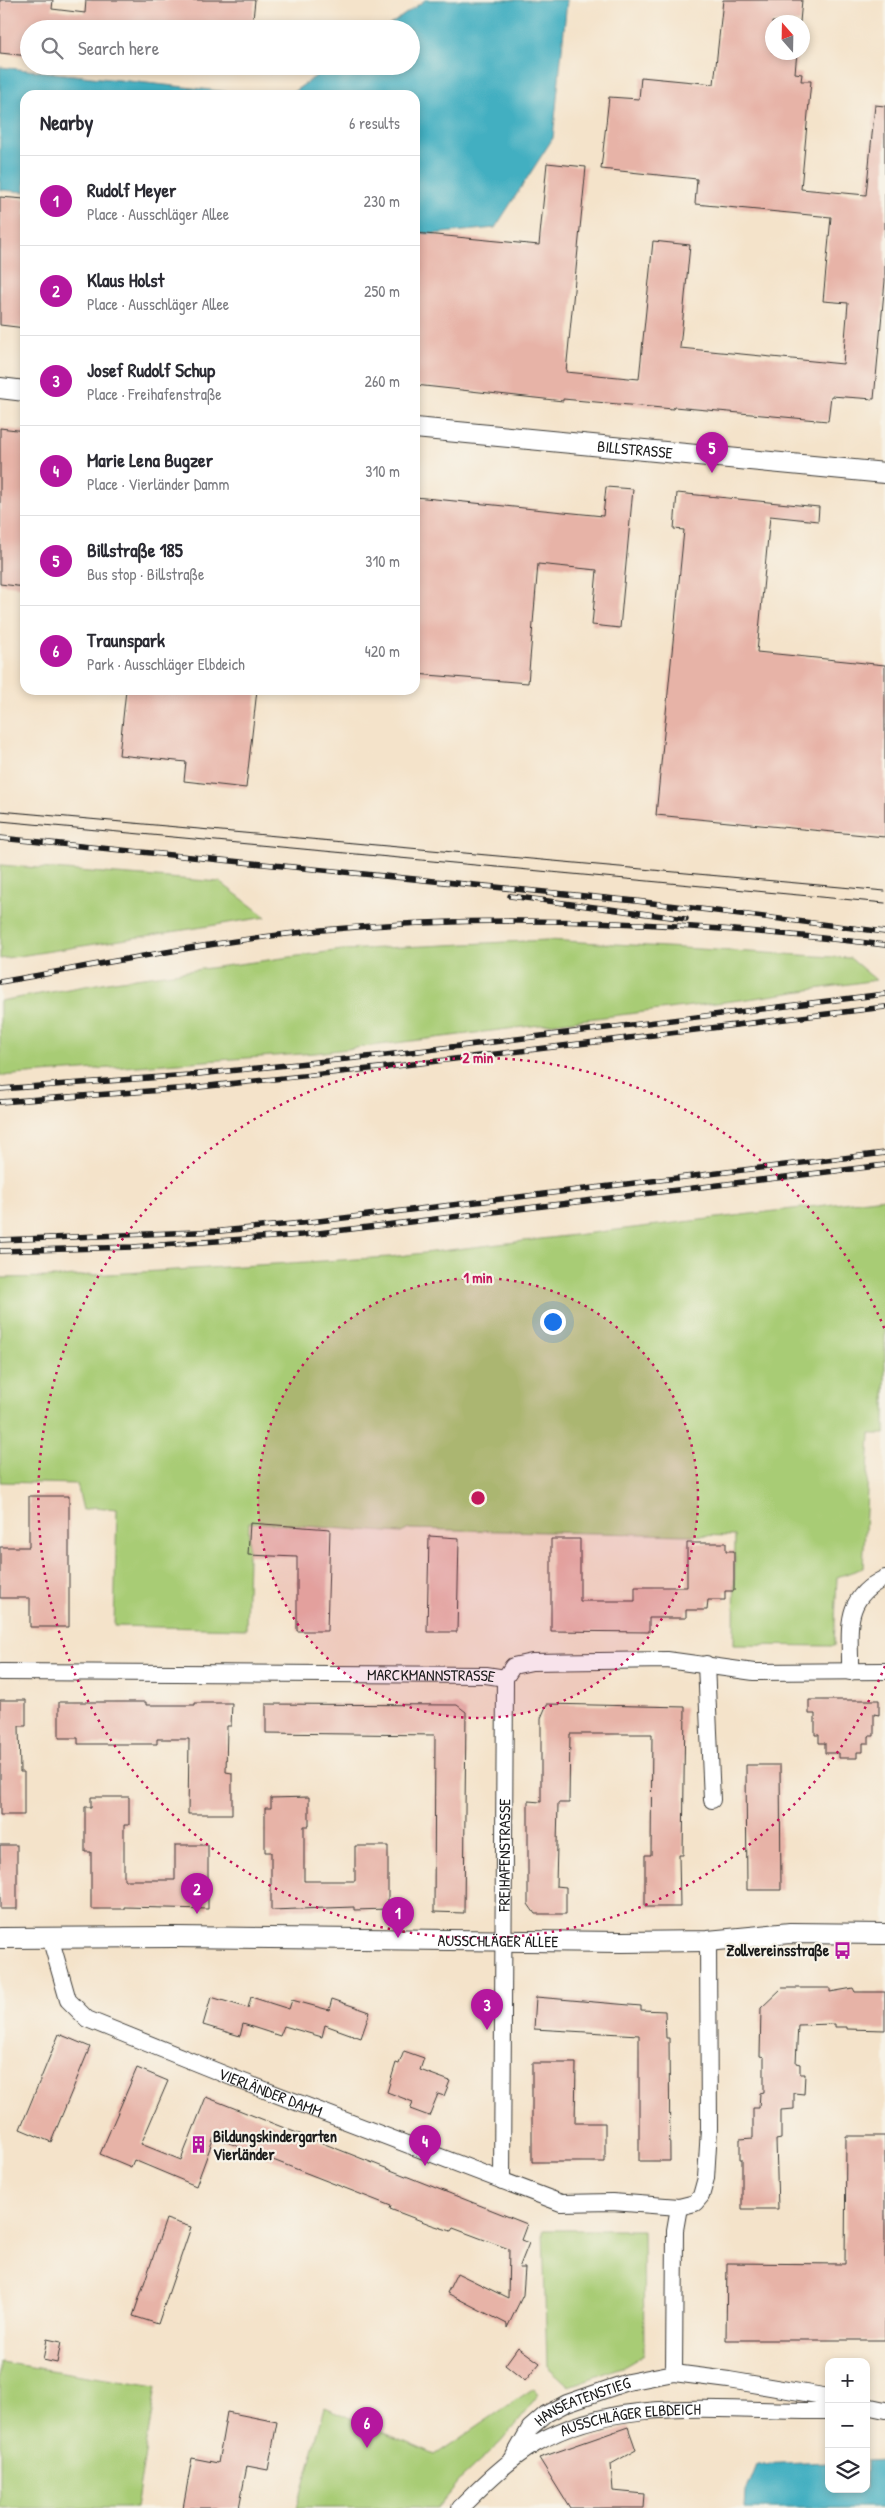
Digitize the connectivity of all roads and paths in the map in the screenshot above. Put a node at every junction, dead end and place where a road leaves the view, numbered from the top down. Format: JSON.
{"nodes":[{"id":1,"x":0,"y":388,"type":"edge"},
{"id":2,"x":20,"y":390,"type":"edge"},
{"id":3,"x":420,"y":428,"type":"edge"},
{"id":4,"x":885,"y":473,"type":"edge"},
{"id":5,"x":885,"y":1578,"type":"edge"},
{"id":6,"x":706,"y":1664,"type":"junction"},
{"id":7,"x":885,"y":1671,"type":"edge"},
{"id":8,"x":0,"y":1672,"type":"edge"},
{"id":9,"x":850,"y":1672,"type":"junction"},
{"id":10,"x":505,"y":1678,"type":"junction"},
{"id":11,"x":712,"y":1800,"type":"dead end"},
{"id":12,"x":885,"y":1934,"type":"edge"},
{"id":13,"x":50,"y":1937,"type":"junction"},
{"id":14,"x":0,"y":1938,"type":"edge"},
{"id":15,"x":502,"y":1940,"type":"junction"},
{"id":16,"x":708,"y":1941,"type":"junction"},
{"id":17,"x":502,"y":2181,"type":"junction"},
{"id":18,"x":679,"y":2207,"type":"junction"},
{"id":19,"x":674,"y":2373,"type":"junction"},
{"id":20,"x":825,"y":2397,"type":"edge"},
{"id":21,"x":870,"y":2407,"type":"edge"},
{"id":22,"x":870,"y":2410,"type":"edge"},
{"id":23,"x":885,"y":2410,"type":"edge"},
{"id":24,"x":825,"y":2411,"type":"edge"},
{"id":25,"x":513,"y":2459,"type":"junction"},
{"id":26,"x":460,"y":2508,"type":"edge"}],
"edges":[{"from":1,"to":2,"type":"street"},
{"from":3,"to":4,"type":"street","name":"BILLSTRASSE"},
{"from":5,"to":9,"type":"street"},
{"from":6,"to":9,"type":"street","name":"MARCKMANNSTRASSE"},
{"from":6,"to":10,"type":"street","name":"MARCKMANNSTRASSE"},
{"from":6,"to":11,"type":"street"},
{"from":7,"to":9,"type":"street","name":"MARCKMANNSTRASSE"},
{"from":8,"to":10,"type":"street","name":"MARCKMANNSTRASSE"},
{"from":10,"to":15,"type":"street","name":"FREIHAFENSTRASSE"},
{"from":12,"to":16,"type":"street","name":"AUSSCHLÄGER ALLEE"},
{"from":13,"to":14,"type":"street"},
{"from":13,"to":15,"type":"street","name":"AUSSCHLÄGER ALLEE"},
{"from":13,"to":17,"type":"street","name":"VIERLÄNDER DAMM"},
{"from":15,"to":16,"type":"street","name":"AUSSCHLÄGER ALLEE"},
{"from":15,"to":17,"type":"street","name":"FREIHAFENSTRASSE"},
{"from":16,"to":18,"type":"street"},
{"from":17,"to":18,"type":"street","name":"VIERLÄNDER DAMM"},
{"from":18,"to":19,"type":"street"},
{"from":19,"to":20,"type":"street","name":"HANSEATENSTIEG"},
{"from":19,"to":25,"type":"street","name":"HANSEATENSTIEG"},
{"from":21,"to":23,"type":"street"},
{"from":22,"to":23,"type":"street"},
{"from":24,"to":25,"type":"street","name":"AUSSCHLÄGER ELBDEICH"},
{"from":25,"to":26,"type":"street","name":"AUSSCHLÄGER ELBDEICH"}]}
